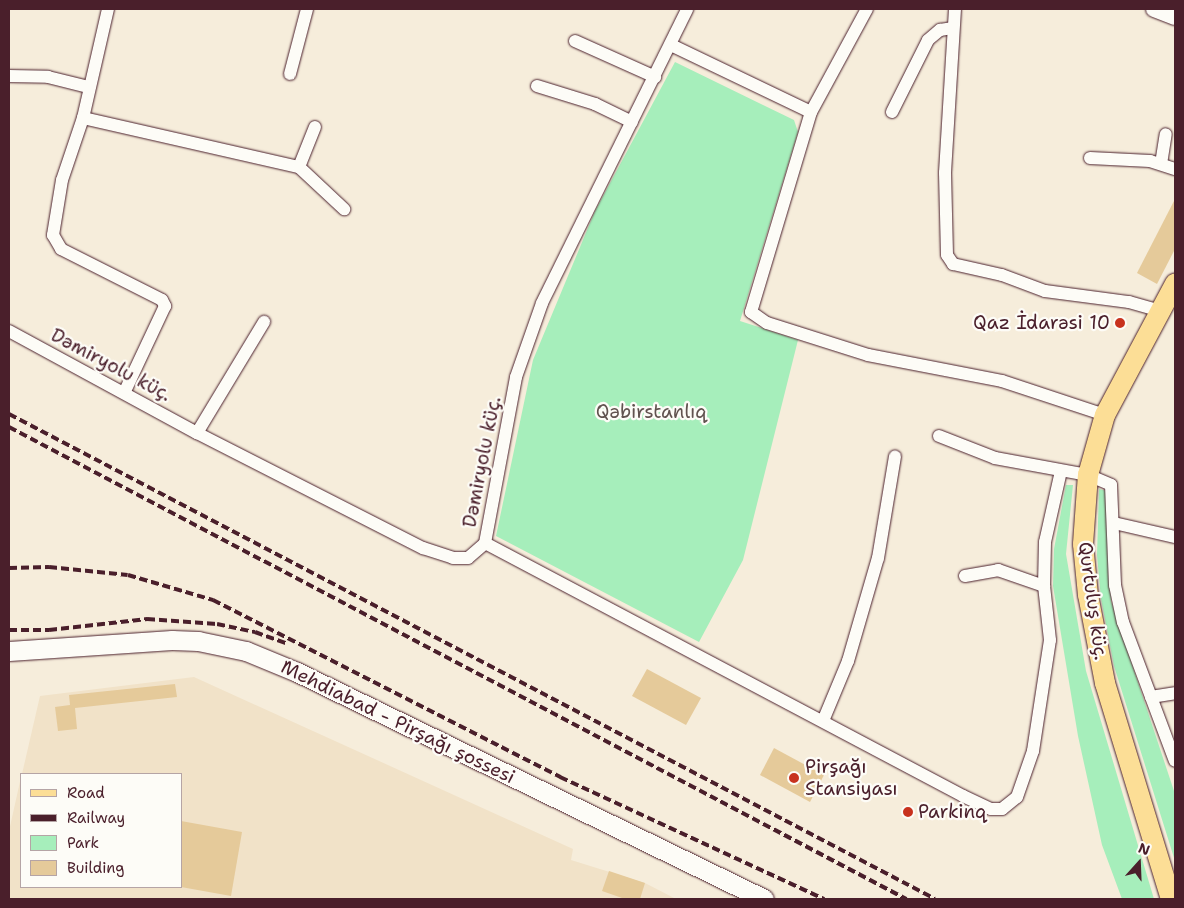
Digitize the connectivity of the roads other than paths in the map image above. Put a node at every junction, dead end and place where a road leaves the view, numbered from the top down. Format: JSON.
{"nodes":[{"id":1,"x":108,"y":9,"type":"edge"},
{"id":2,"x":307,"y":9,"type":"edge"},
{"id":3,"x":688,"y":9,"type":"edge"},
{"id":4,"x":867,"y":9,"type":"edge"},
{"id":5,"x":955,"y":9,"type":"edge"},
{"id":6,"x":1154,"y":9,"type":"edge"},
{"id":7,"x":1175,"y":18,"type":"edge"},
{"id":8,"x":952,"y":28,"type":"junction"},
{"id":9,"x":575,"y":41,"type":"dead end"},
{"id":10,"x":671,"y":46,"type":"junction"},
{"id":11,"x":290,"y":74,"type":"dead end"},
{"id":12,"x":9,"y":76,"type":"edge"},
{"id":13,"x":655,"y":77,"type":"junction"},
{"id":14,"x":537,"y":86,"type":"dead end"},
{"id":15,"x":88,"y":87,"type":"junction"},
{"id":16,"x":811,"y":112,"type":"junction"},
{"id":17,"x":892,"y":112,"type":"dead end"},
{"id":18,"x":82,"y":118,"type":"junction"},
{"id":19,"x":632,"y":122,"type":"junction"},
{"id":20,"x":315,"y":127,"type":"dead end"},
{"id":21,"x":1166,"y":134,"type":"dead end"},
{"id":22,"x":1090,"y":158,"type":"dead end"},
{"id":23,"x":1161,"y":164,"type":"junction"},
{"id":24,"x":299,"y":167,"type":"junction"},
{"id":25,"x":1175,"y":169,"type":"edge"},
{"id":26,"x":344,"y":210,"type":"dead end"},
{"id":27,"x":1175,"y":284,"type":"edge"},
{"id":28,"x":1160,"y":311,"type":"junction"},
{"id":29,"x":264,"y":322,"type":"dead end"},
{"id":30,"x":9,"y":332,"type":"edge"},
{"id":31,"x":124,"y":393,"type":"junction"},
{"id":32,"x":1105,"y":416,"type":"junction"},
{"id":33,"x":197,"y":433,"type":"junction"},
{"id":34,"x":939,"y":436,"type":"dead end"},
{"id":35,"x":895,"y":456,"type":"dead end"},
{"id":36,"x":1061,"y":471,"type":"junction"},
{"id":37,"x":1088,"y":475,"type":"junction"},
{"id":38,"x":1114,"y":523,"type":"junction"},
{"id":39,"x":1175,"y":537,"type":"edge"},
{"id":40,"x":485,"y":543,"type":"junction"},
{"id":41,"x":965,"y":576,"type":"dead end"},
{"id":42,"x":1044,"y":586,"type":"junction"},
{"id":43,"x":9,"y":651,"type":"edge"},
{"id":44,"x":1175,"y":693,"type":"edge"},
{"id":45,"x":1151,"y":697,"type":"junction"},
{"id":46,"x":823,"y":721,"type":"junction"},
{"id":47,"x":1175,"y":761,"type":"edge"},
{"id":48,"x":764,"y":899,"type":"edge"},
{"id":49,"x":1171,"y":899,"type":"edge"}],
"edges":[{"from":1,"to":15,"type":"street"},
{"from":2,"to":11,"type":"street"},
{"from":3,"to":10,"type":"street","name":"Dəmiryolu küç."},
{"from":4,"to":16,"type":"street"},
{"from":5,"to":8,"type":"street"},
{"from":6,"to":7,"type":"street"},
{"from":8,"to":17,"type":"street"},
{"from":8,"to":28,"type":"street"},
{"from":9,"to":13,"type":"street"},
{"from":10,"to":13,"type":"street","name":"Dəmiryolu küç."},
{"from":10,"to":16,"type":"street"},
{"from":12,"to":15,"type":"street"},
{"from":13,"to":19,"type":"street","name":"Dəmiryolu küç."},
{"from":14,"to":19,"type":"street"},
{"from":15,"to":18,"type":"street"},
{"from":16,"to":32,"type":"street"},
{"from":18,"to":24,"type":"street"},
{"from":18,"to":31,"type":"street"},
{"from":19,"to":40,"type":"street","name":"Dəmiryolu küç."},
{"from":20,"to":24,"type":"street"},
{"from":21,"to":23,"type":"street"},
{"from":22,"to":23,"type":"street"},
{"from":23,"to":25,"type":"street"},
{"from":24,"to":26,"type":"street"},
{"from":27,"to":28,"type":"main road","name":"Qurtuluş küç."},
{"from":28,"to":32,"type":"main road","name":"Qurtuluş küç."},
{"from":29,"to":33,"type":"street"},
{"from":30,"to":31,"type":"street","name":"Dəmiryolu küç."},
{"from":31,"to":33,"type":"street","name":"Dəmiryolu küç."},
{"from":32,"to":37,"type":"main road","name":"Qurtuluş küç."},
{"from":33,"to":40,"type":"street","name":"Dəmiryolu küç."},
{"from":34,"to":36,"type":"street"},
{"from":35,"to":46,"type":"street"},
{"from":36,"to":37,"type":"street"},
{"from":36,"to":42,"type":"street"},
{"from":37,"to":38,"type":"street"},
{"from":37,"to":49,"type":"main road","name":"Qurtuluş küç."},
{"from":38,"to":39,"type":"street"},
{"from":38,"to":45,"type":"street"},
{"from":40,"to":46,"type":"street"},
{"from":41,"to":42,"type":"street"},
{"from":42,"to":46,"type":"street"},
{"from":43,"to":48,"type":"main road","name":"Mehdiabad - Pirşağı şossesi"},
{"from":44,"to":45,"type":"street"},
{"from":45,"to":47,"type":"street"}]}
